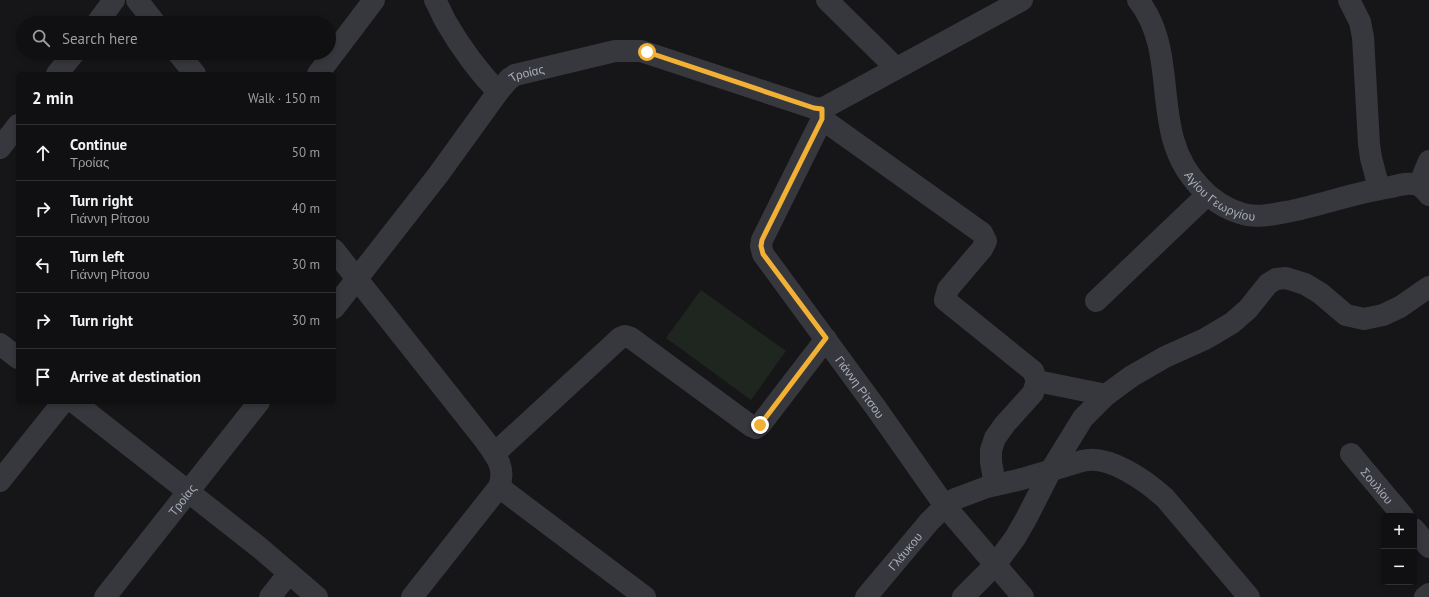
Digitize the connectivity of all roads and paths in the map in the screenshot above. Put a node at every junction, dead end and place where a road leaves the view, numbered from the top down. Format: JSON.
{"nodes":[{"id":1,"x":114,"y":0,"type":"edge"},
{"id":2,"x":137,"y":0,"type":"edge"},
{"id":3,"x":374,"y":0,"type":"edge"},
{"id":4,"x":827,"y":0,"type":"edge"},
{"id":5,"x":1022,"y":0,"type":"edge"},
{"id":6,"x":1138,"y":0,"type":"edge"},
{"id":7,"x":1349,"y":0,"type":"edge"},
{"id":8,"x":438,"y":1,"type":"edge"},
{"id":9,"x":102,"y":16,"type":"edge"},
{"id":10,"x":150,"y":16,"type":"edge"},
{"id":11,"x":336,"y":50,"type":"edge"},
{"id":12,"x":68,"y":60,"type":"edge"},
{"id":13,"x":184,"y":60,"type":"edge"},
{"id":14,"x":329,"y":60,"type":"edge"},
{"id":15,"x":896,"y":68,"type":"junction"},
{"id":16,"x":59,"y":72,"type":"edge"},
{"id":17,"x":193,"y":72,"type":"edge"},
{"id":18,"x":320,"y":72,"type":"edge"},
{"id":19,"x":498,"y":92,"type":"junction"},
{"id":20,"x":822,"y":114,"type":"junction"},
{"id":21,"x":1429,"y":161,"type":"edge"},
{"id":22,"x":1379,"y":188,"type":"junction"},
{"id":23,"x":1424,"y":190,"type":"edge"},
{"id":24,"x":1207,"y":195,"type":"junction"},
{"id":25,"x":336,"y":252,"type":"edge"},
{"id":26,"x":358,"y":279,"type":"junction"},
{"id":27,"x":1429,"y":287,"type":"edge"},
{"id":28,"x":1096,"y":301,"type":"dead end"},
{"id":29,"x":336,"y":306,"type":"edge"},
{"id":30,"x":826,"y":338,"type":"junction"},
{"id":31,"x":0,"y":344,"type":"edge"},
{"id":32,"x":16,"y":356,"type":"edge"},
{"id":33,"x":1037,"y":381,"type":"junction"},
{"id":34,"x":1106,"y":395,"type":"junction"},
{"id":35,"x":61,"y":404,"type":"edge"},
{"id":36,"x":77,"y":404,"type":"edge"},
{"id":37,"x":257,"y":404,"type":"edge"},
{"id":38,"x":494,"y":454,"type":"junction"},
{"id":39,"x":1351,"y":454,"type":"dead end"},
{"id":40,"x":1051,"y":470,"type":"junction"},
{"id":41,"x":0,"y":481,"type":"edge"},
{"id":42,"x":996,"y":485,"type":"junction"},
{"id":43,"x":499,"y":487,"type":"junction"},
{"id":44,"x":188,"y":491,"type":"junction"},
{"id":45,"x":945,"y":506,"type":"junction"},
{"id":46,"x":1400,"y":513,"type":"edge"},
{"id":47,"x":1417,"y":533,"type":"edge"},
{"id":48,"x":1429,"y":547,"type":"edge"},
{"id":49,"x":995,"y":565,"type":"junction"},
{"id":50,"x":289,"y":573,"type":"junction"},
{"id":51,"x":1429,"y":594,"type":"edge"},
{"id":52,"x":105,"y":597,"type":"edge"},
{"id":53,"x":270,"y":597,"type":"edge"},
{"id":54,"x":317,"y":597,"type":"edge"},
{"id":55,"x":412,"y":597,"type":"edge"},
{"id":56,"x":646,"y":597,"type":"edge"},
{"id":57,"x":866,"y":597,"type":"edge"},
{"id":58,"x":963,"y":597,"type":"edge"},
{"id":59,"x":1023,"y":597,"type":"edge"},
{"id":60,"x":1249,"y":597,"type":"edge"},
{"id":61,"x":1425,"y":597,"type":"edge"}],
"edges":[{"from":1,"to":9,"type":"street"},
{"from":2,"to":10,"type":"street"},
{"from":3,"to":11,"type":"street"},
{"from":4,"to":15,"type":"street"},
{"from":5,"to":15,"type":"street"},
{"from":6,"to":24,"type":"street","name":"Αγίου Γεωργίου"},
{"from":7,"to":22,"type":"street"},
{"from":8,"to":19,"type":"street"},
{"from":12,"to":16,"type":"street"},
{"from":13,"to":17,"type":"street"},
{"from":14,"to":18,"type":"street"},
{"from":15,"to":20,"type":"street"},
{"from":19,"to":20,"type":"street","name":"Τροίας"},
{"from":19,"to":26,"type":"street","name":"Τροίας"},
{"from":20,"to":30,"type":"street","name":"Γιάννη Ρίτσου"},
{"from":20,"to":33,"type":"street"},
{"from":21,"to":23,"type":"street"},
{"from":22,"to":23,"type":"street","name":"Αγίου Γεωργίου"},
{"from":22,"to":24,"type":"street","name":"Αγίου Γεωργίου"},
{"from":24,"to":28,"type":"street"},
{"from":25,"to":26,"type":"street"},
{"from":26,"to":29,"type":"street","name":"Τροίας"},
{"from":26,"to":38,"type":"street"},
{"from":27,"to":34,"type":"street"},
{"from":30,"to":38,"type":"street"},
{"from":30,"to":45,"type":"street","name":"Γιάννη Ρίτσου"},
{"from":31,"to":32,"type":"street"},
{"from":33,"to":34,"type":"street"},
{"from":33,"to":42,"type":"street"},
{"from":34,"to":40,"type":"street"},
{"from":35,"to":41,"type":"street"},
{"from":36,"to":44,"type":"street"},
{"from":37,"to":44,"type":"street","name":"Τροίας"},
{"from":38,"to":43,"type":"street"},
{"from":39,"to":46,"type":"street","name":"Σουλίου"},
{"from":40,"to":42,"type":"street","name":"Γλάυκου"},
{"from":40,"to":49,"type":"street"},
{"from":40,"to":60,"type":"street","name":"Γλάυκου"},
{"from":42,"to":45,"type":"street","name":"Γλάυκου"},
{"from":43,"to":55,"type":"street"},
{"from":43,"to":56,"type":"street"},
{"from":44,"to":50,"type":"street"},
{"from":44,"to":52,"type":"street","name":"Τροίας"},
{"from":45,"to":49,"type":"street","name":"Γιάννη Ρίτσου"},
{"from":45,"to":57,"type":"street","name":"Γλάυκου"},
{"from":47,"to":48,"type":"street"},
{"from":49,"to":58,"type":"street"},
{"from":49,"to":59,"type":"street","name":"Γιάννη Ρίτσου"},
{"from":50,"to":53,"type":"street"},
{"from":50,"to":54,"type":"street"},
{"from":51,"to":61,"type":"street"}]}
